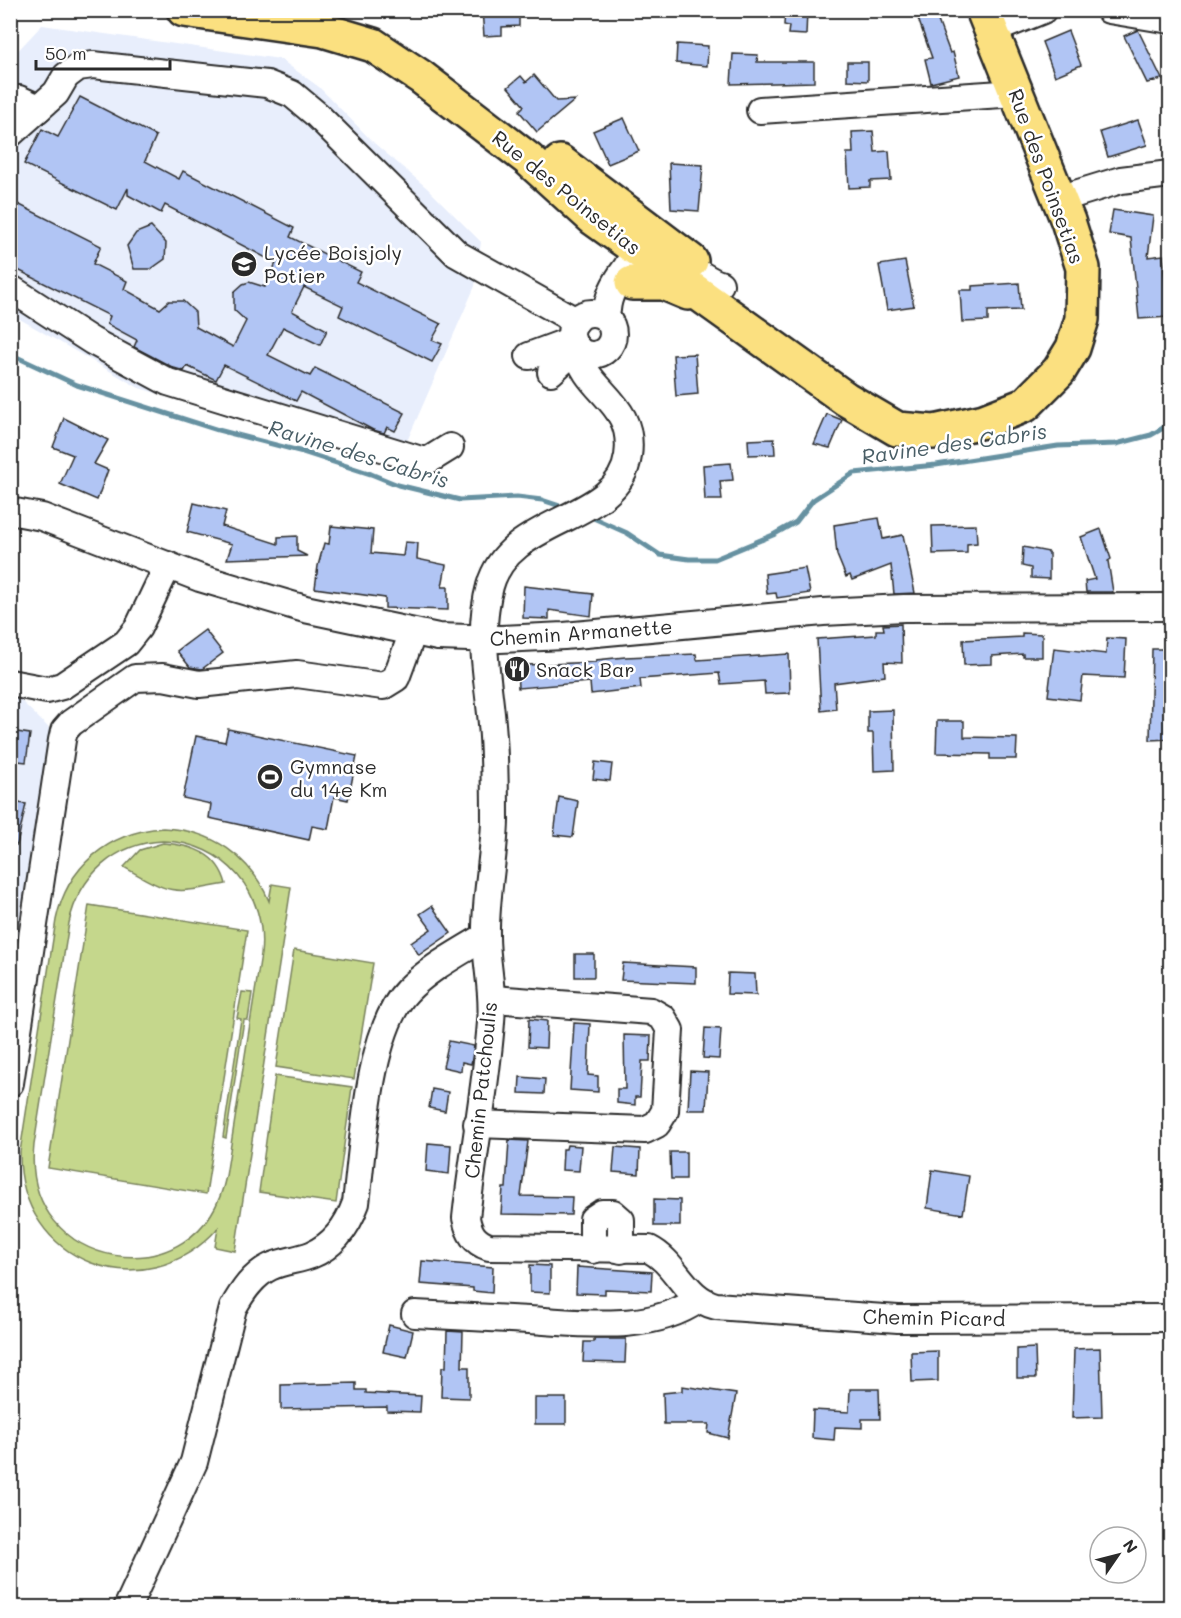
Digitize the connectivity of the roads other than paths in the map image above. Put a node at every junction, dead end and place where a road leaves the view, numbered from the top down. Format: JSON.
{"nodes":[{"id":1,"x":183,"y":10,"type":"edge"},
{"id":2,"x":301,"y":10,"type":"edge"},
{"id":3,"x":1043,"y":10,"type":"edge"},
{"id":4,"x":1109,"y":10,"type":"edge"},
{"id":5,"x":1170,"y":20,"type":"edge"},
{"id":6,"x":987,"y":21,"type":"edge"},
{"id":7,"x":1017,"y":93,"type":"junction"},
{"id":8,"x":10,"y":99,"type":"edge"},
{"id":9,"x":39,"y":108,"type":"junction"},
{"id":10,"x":760,"y":110,"type":"dead end"},
{"id":11,"x":10,"y":134,"type":"edge"},
{"id":12,"x":1170,"y":174,"type":"edge"},
{"id":13,"x":1059,"y":198,"type":"junction"},
{"id":14,"x":640,"y":256,"type":"junction"},
{"id":15,"x":10,"y":288,"type":"edge"},
{"id":16,"x":720,"y":296,"type":"junction"},
{"id":17,"x":604,"y":313,"type":"junction"},
{"id":18,"x":575,"y":337,"type":"junction"},
{"id":19,"x":603,"y":352,"type":"junction"},
{"id":20,"x":529,"y":356,"type":"dead end"},
{"id":21,"x":551,"y":372,"type":"dead end"},
{"id":22,"x":607,"y":394,"type":"junction"},
{"id":23,"x":450,"y":447,"type":"dead end"},
{"id":24,"x":10,"y":511,"type":"edge"},
{"id":25,"x":168,"y":565,"type":"junction"},
{"id":26,"x":1170,"y":607,"type":"edge"},
{"id":27,"x":413,"y":632,"type":"junction"},
{"id":28,"x":483,"y":638,"type":"junction"},
{"id":29,"x":10,"y":683,"type":"edge"},
{"id":30,"x":486,"y":936,"type":"junction"},
{"id":31,"x":492,"y":999,"type":"junction"},
{"id":32,"x":10,"y":1083,"type":"edge"},
{"id":33,"x":477,"y":1124,"type":"junction"},
{"id":34,"x":593,"y":1250,"type":"junction"},
{"id":35,"x":621,"y":1250,"type":"junction"},
{"id":36,"x":698,"y":1300,"type":"junction"},
{"id":37,"x":415,"y":1314,"type":"dead end"},
{"id":38,"x":1170,"y":1318,"type":"edge"},
{"id":39,"x":127,"y":1608,"type":"edge"}],
"edges":[{"from":1,"to":14,"type":"main road","name":"Rue des Poinsetias"},
{"from":2,"to":14,"type":"main road","name":"Rue des Poinsetias"},
{"from":3,"to":6,"type":"street"},
{"from":4,"to":5,"type":"street"},
{"from":6,"to":7,"type":"main road","name":"Rue des Poinsetias"},
{"from":7,"to":10,"type":"street"},
{"from":7,"to":13,"type":"main road","name":"Rue des Poinsetias"},
{"from":8,"to":9,"type":"street"},
{"from":9,"to":11,"type":"street"},
{"from":9,"to":18,"type":"street"},
{"from":12,"to":13,"type":"street"},
{"from":13,"to":16,"type":"main road","name":"Rue des Poinsetias"},
{"from":14,"to":16,"type":"main road","name":"Rue des Poinsetias"},
{"from":14,"to":16,"type":"main road"},
{"from":14,"to":17,"type":"street"},
{"from":15,"to":23,"type":"street"},
{"from":17,"to":18,"type":"street"},
{"from":17,"to":19,"type":"street"},
{"from":18,"to":19,"type":"street"},
{"from":18,"to":20,"type":"street"},
{"from":18,"to":21,"type":"street"},
{"from":18,"to":22,"type":"street"},
{"from":19,"to":22,"type":"street"},
{"from":22,"to":28,"type":"street","name":"Chemin Patchoulis"},
{"from":24,"to":25,"type":"street","name":"Chemin Armanette"},
{"from":25,"to":27,"type":"street","name":"Chemin Armanette"},
{"from":25,"to":29,"type":"street"},
{"from":26,"to":28,"type":"street","name":"Chemin Armanette"},
{"from":27,"to":28,"type":"street","name":"Chemin Armanette"},
{"from":27,"to":32,"type":"street"},
{"from":28,"to":30,"type":"street","name":"Chemin Patchoulis"},
{"from":30,"to":31,"type":"street","name":"Chemin Patchoulis"},
{"from":30,"to":39,"type":"street"},
{"from":31,"to":33,"type":"street","name":"Chemin Patchoulis"},
{"from":31,"to":33,"type":"street"},
{"from":33,"to":34,"type":"street","name":"Chemin Patchoulis"},
{"from":34,"to":35,"type":"street"},
{"from":34,"to":35,"type":"street"},
{"from":35,"to":36,"type":"street"},
{"from":36,"to":37,"type":"street"},
{"from":36,"to":38,"type":"street","name":"Chemin Picard"}]}
